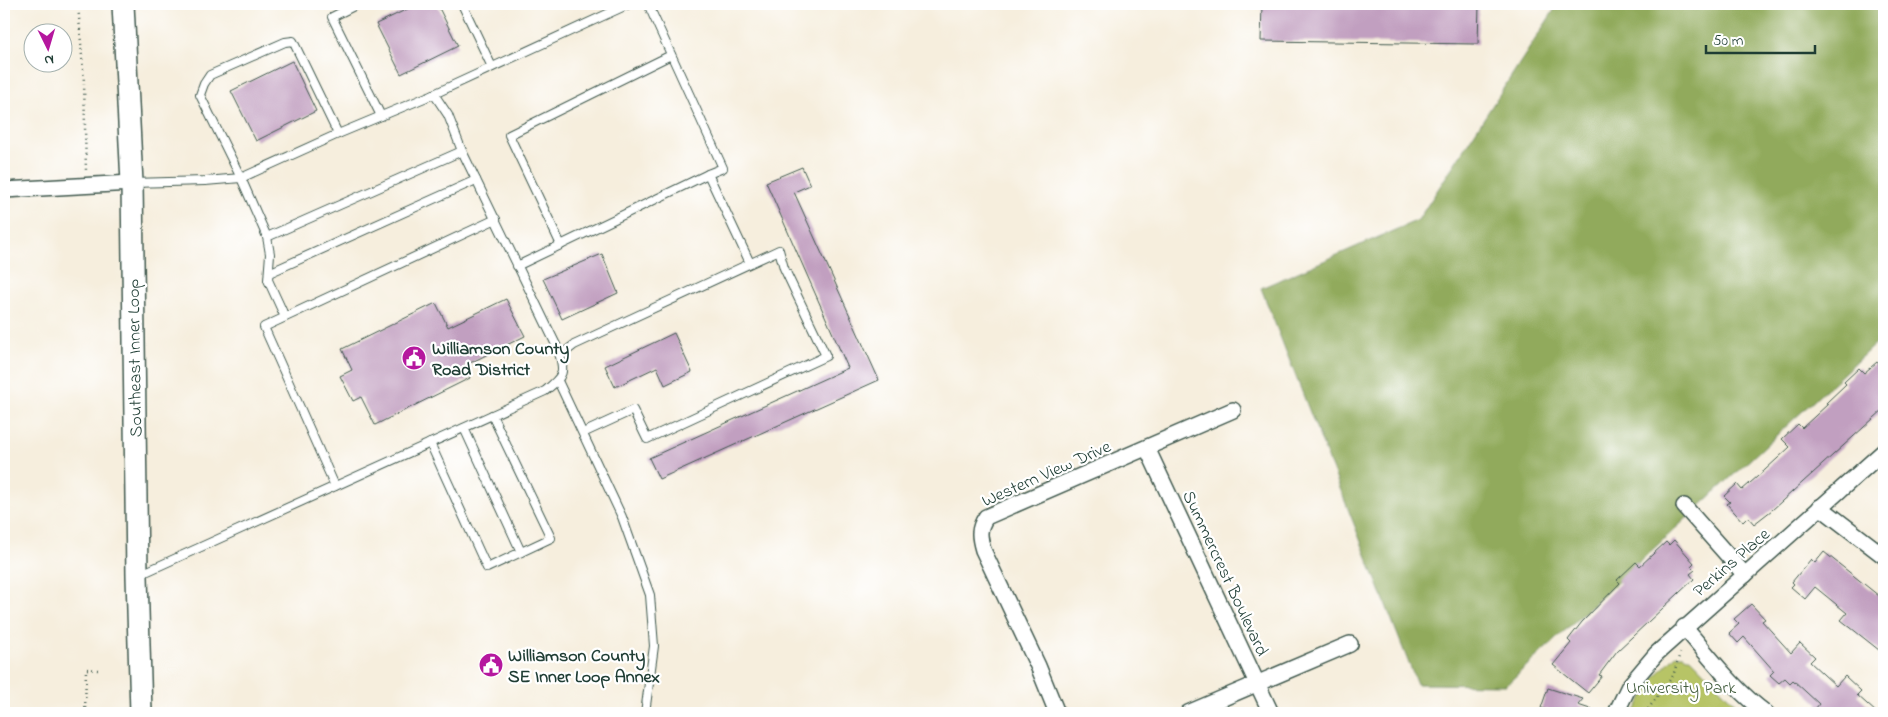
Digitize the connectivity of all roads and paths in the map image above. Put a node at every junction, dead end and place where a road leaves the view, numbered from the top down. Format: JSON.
{"nodes":[{"id":1,"x":78,"y":4,"type":"edge"},
{"id":2,"x":123,"y":4,"type":"edge"},
{"id":3,"x":358,"y":4,"type":"edge"},
{"id":4,"x":462,"y":4,"type":"edge"},
{"id":5,"x":629,"y":4,"type":"edge"},
{"id":6,"x":648,"y":4,"type":"edge"},
{"id":7,"x":671,"y":55,"type":"junction"},
{"id":8,"x":492,"y":67,"type":"junction"},
{"id":9,"x":434,"y":94,"type":"junction"},
{"id":10,"x":381,"y":116,"type":"junction"},
{"id":11,"x":338,"y":134,"type":"junction"},
{"id":12,"x":462,"y":151,"type":"junction"},
{"id":13,"x":86,"y":172,"type":"dead end"},
{"id":14,"x":708,"y":174,"type":"junction"},
{"id":15,"x":241,"y":178,"type":"junction"},
{"id":16,"x":476,"y":180,"type":"junction"},
{"id":17,"x":132,"y":183,"type":"junction"},
{"id":18,"x":4,"y":190,"type":"edge"},
{"id":19,"x":496,"y":219,"type":"junction"},
{"id":20,"x":267,"y":237,"type":"junction"},
{"id":21,"x":561,"y":245,"type":"junction"},
{"id":22,"x":750,"y":263,"type":"junction"},
{"id":23,"x":517,"y":266,"type":"junction"},
{"id":24,"x":269,"y":273,"type":"junction"},
{"id":25,"x":285,"y":317,"type":"junction"},
{"id":26,"x":560,"y":356,"type":"junction"},
{"id":27,"x":558,"y":381,"type":"junction"},
{"id":28,"x":1233,"y":410,"type":"dead end"},
{"id":29,"x":492,"y":415,"type":"junction"},
{"id":30,"x":464,"y":428,"type":"junction"},
{"id":31,"x":583,"y":433,"type":"junction"},
{"id":32,"x":430,"y":443,"type":"junction"},
{"id":33,"x":1147,"y":448,"type":"junction"},
{"id":34,"x":1884,"y":451,"type":"edge"},
{"id":35,"x":335,"y":486,"type":"junction"},
{"id":36,"x":1684,"y":506,"type":"dead end"},
{"id":37,"x":1820,"y":507,"type":"junction"},
{"id":38,"x":521,"y":552,"type":"junction"},
{"id":39,"x":1884,"y":556,"type":"edge"},
{"id":40,"x":1745,"y":575,"type":"junction"},
{"id":41,"x":137,"y":576,"type":"junction"},
{"id":42,"x":1684,"y":627,"type":"junction"},
{"id":43,"x":1350,"y":644,"type":"dead end"},
{"id":44,"x":1681,"y":650,"type":"dead end"},
{"id":45,"x":98,"y":670,"type":"dead end"},
{"id":46,"x":1257,"y":684,"type":"junction"},
{"id":47,"x":85,"y":713,"type":"edge"},
{"id":48,"x":141,"y":713,"type":"edge"},
{"id":49,"x":645,"y":713,"type":"edge"},
{"id":50,"x":1057,"y":713,"type":"edge"},
{"id":51,"x":1188,"y":713,"type":"edge"},
{"id":52,"x":1271,"y":713,"type":"edge"},
{"id":53,"x":1616,"y":713,"type":"edge"},
{"id":54,"x":1645,"y":713,"type":"edge"},
{"id":55,"x":1766,"y":713,"type":"edge"}],
"edges":[{"from":1,"to":13,"type":"path"},
{"from":2,"to":17,"type":"main road","name":"Southeast Inner Loop"},
{"from":3,"to":10,"type":"lane"},
{"from":4,"to":8,"type":"lane"},
{"from":5,"to":8,"type":"lane"},
{"from":6,"to":7,"type":"lane"},
{"from":7,"to":14,"type":"lane"},
{"from":7,"to":21,"type":"lane"},
{"from":8,"to":9,"type":"lane"},
{"from":9,"to":10,"type":"lane"},
{"from":9,"to":12,"type":"lane"},
{"from":10,"to":11,"type":"lane"},
{"from":11,"to":15,"type":"lane"},
{"from":11,"to":15,"type":"lane"},
{"from":12,"to":16,"type":"lane"},
{"from":12,"to":20,"type":"lane"},
{"from":14,"to":21,"type":"lane"},
{"from":14,"to":22,"type":"lane"},
{"from":15,"to":17,"type":"lane"},
{"from":15,"to":20,"type":"lane"},
{"from":16,"to":19,"type":"lane"},
{"from":16,"to":24,"type":"lane"},
{"from":17,"to":18,"type":"street"},
{"from":17,"to":41,"type":"main road","name":"Southeast Inner Loop"},
{"from":19,"to":23,"type":"lane"},
{"from":19,"to":25,"type":"lane"},
{"from":20,"to":24,"type":"lane"},
{"from":21,"to":23,"type":"lane"},
{"from":22,"to":26,"type":"lane"},
{"from":22,"to":31,"type":"lane"},
{"from":23,"to":26,"type":"lane"},
{"from":24,"to":25,"type":"lane"},
{"from":25,"to":35,"type":"lane"},
{"from":26,"to":27,"type":"lane"},
{"from":27,"to":29,"type":"lane"},
{"from":27,"to":31,"type":"lane"},
{"from":28,"to":33,"type":"street","name":"Western View Drive"},
{"from":29,"to":30,"type":"lane"},
{"from":29,"to":38,"type":"lane"},
{"from":30,"to":32,"type":"lane"},
{"from":30,"to":38,"type":"lane"},
{"from":31,"to":49,"type":"lane"},
{"from":32,"to":35,"type":"lane"},
{"from":32,"to":38,"type":"lane"},
{"from":33,"to":46,"type":"street","name":"Summercrest Boulevard"},
{"from":33,"to":50,"type":"street","name":"Western View Drive"},
{"from":34,"to":37,"type":"street","name":"Perkins Place"},
{"from":35,"to":41,"type":"lane"},
{"from":36,"to":40,"type":"street"},
{"from":37,"to":39,"type":"street"},
{"from":37,"to":40,"type":"street","name":"Perkins Place"},
{"from":40,"to":42,"type":"street","name":"Perkins Place"},
{"from":41,"to":48,"type":"main road","name":"Southeast Inner Loop"},
{"from":42,"to":53,"type":"street","name":"Perkins Place"},
{"from":42,"to":55,"type":"street"},
{"from":43,"to":46,"type":"street"},
{"from":44,"to":54,"type":"path"},
{"from":45,"to":47,"type":"path"},
{"from":46,"to":51,"type":"street"},
{"from":46,"to":52,"type":"street","name":"Summercrest Boulevard"}]}
